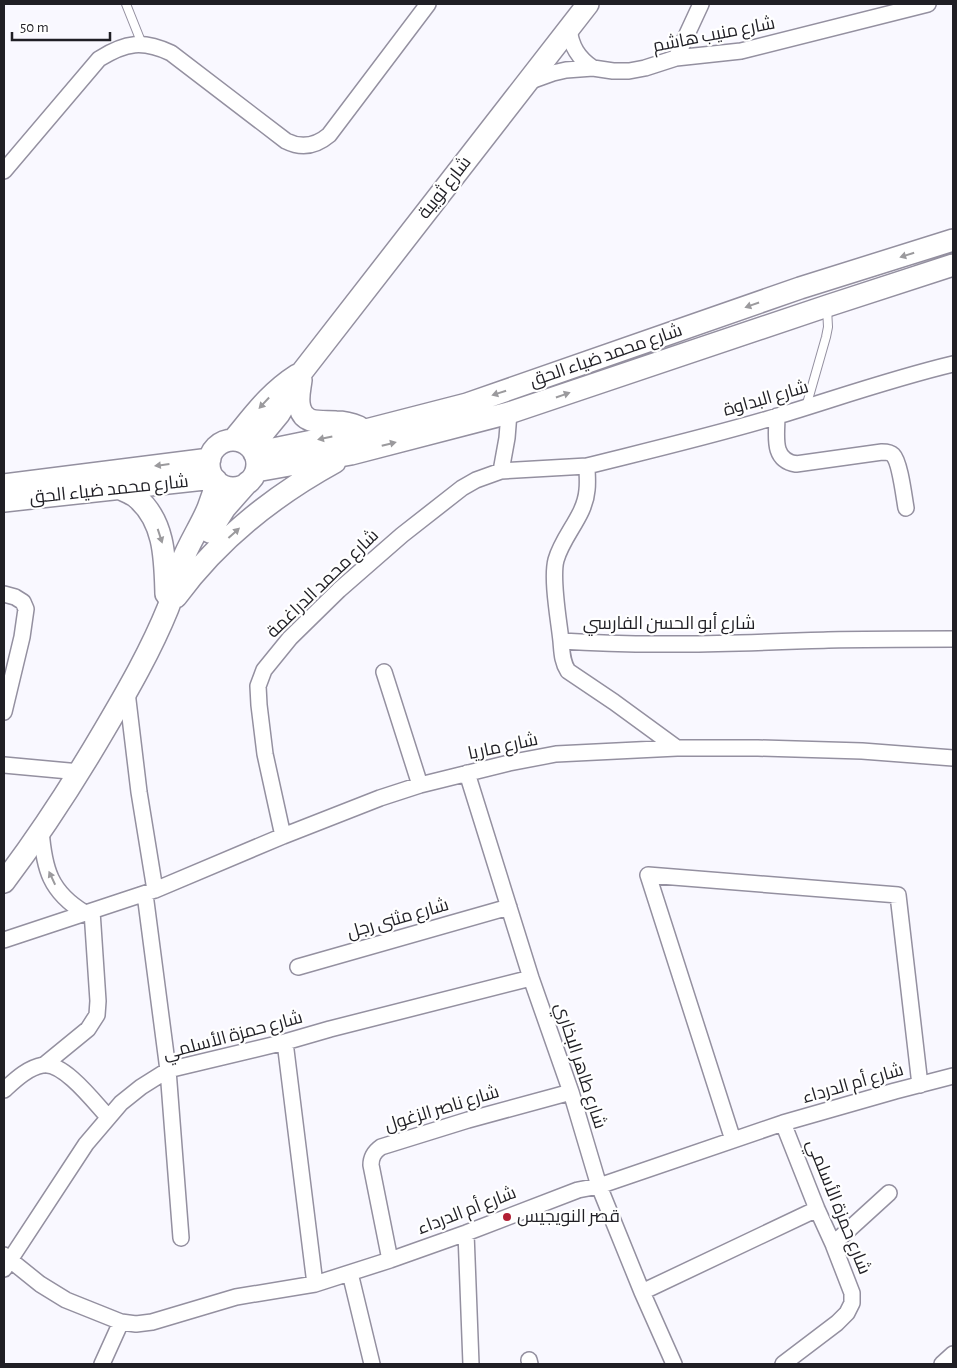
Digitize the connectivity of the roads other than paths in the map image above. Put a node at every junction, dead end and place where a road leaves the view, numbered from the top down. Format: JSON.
{"nodes":[{"id":1,"x":126,"y":4,"type":"edge"},
{"id":2,"x":428,"y":4,"type":"edge"},
{"id":3,"x":588,"y":4,"type":"edge"},
{"id":4,"x":701,"y":4,"type":"edge"},
{"id":5,"x":928,"y":4,"type":"edge"},
{"id":6,"x":569,"y":29,"type":"junction"},
{"id":7,"x":142,"y":44,"type":"junction"},
{"id":8,"x":676,"y":58,"type":"junction"},
{"id":9,"x":592,"y":68,"type":"junction"},
{"id":10,"x":527,"y":82,"type":"junction"},
{"id":11,"x":4,"y":170,"type":"edge"},
{"id":12,"x":953,"y":240,"type":"edge"},
{"id":13,"x":953,"y":266,"type":"edge"},
{"id":14,"x":826,"y":306,"type":"junction"},
{"id":15,"x":953,"y":364,"type":"edge"},
{"id":16,"x":302,"y":372,"type":"junction"},
{"id":17,"x":806,"y":407,"type":"junction"},
{"id":18,"x":509,"y":413,"type":"junction"},
{"id":19,"x":777,"y":416,"type":"junction"},
{"id":20,"x":366,"y":430,"type":"junction"},
{"id":21,"x":351,"y":454,"type":"junction"},
{"id":22,"x":248,"y":459,"type":"junction"},
{"id":23,"x":587,"y":466,"type":"junction"},
{"id":24,"x":501,"y":471,"type":"junction"},
{"id":25,"x":214,"y":472,"type":"junction"},
{"id":26,"x":118,"y":479,"type":"junction"},
{"id":27,"x":4,"y":485,"type":"edge"},
{"id":28,"x":4,"y":502,"type":"edge"},
{"id":29,"x":906,"y":508,"type":"dead end"},
{"id":30,"x":178,"y":580,"type":"junction"},
{"id":31,"x":4,"y":594,"type":"edge"},
{"id":32,"x":167,"y":609,"type":"junction"},
{"id":33,"x":953,"y":639,"type":"edge"},
{"id":34,"x":561,"y":641,"type":"junction"},
{"id":35,"x":384,"y":672,"type":"dead end"},
{"id":36,"x":127,"y":692,"type":"junction"},
{"id":37,"x":4,"y":712,"type":"edge"},
{"id":38,"x":677,"y":748,"type":"junction"},
{"id":39,"x":953,"y":758,"type":"edge"},
{"id":40,"x":4,"y":765,"type":"edge"},
{"id":41,"x":80,"y":772,"type":"junction"},
{"id":42,"x":467,"y":773,"type":"junction"},
{"id":43,"x":420,"y":785,"type":"junction"},
{"id":44,"x":41,"y":830,"type":"junction"},
{"id":45,"x":282,"y":836,"type":"junction"},
{"id":46,"x":7,"y":872,"type":"edge"},
{"id":47,"x":150,"y":892,"type":"junction"},
{"id":48,"x":510,"y":907,"type":"junction"},
{"id":49,"x":88,"y":912,"type":"junction"},
{"id":50,"x":4,"y":940,"type":"edge"},
{"id":51,"x":298,"y":966,"type":"dead end"},
{"id":52,"x":531,"y":978,"type":"junction"},
{"id":53,"x":285,"y":1042,"type":"junction"},
{"id":54,"x":44,"y":1065,"type":"junction"},
{"id":55,"x":168,"y":1070,"type":"junction"},
{"id":56,"x":953,"y":1076,"type":"edge"},
{"id":57,"x":920,"y":1085,"type":"junction"},
{"id":58,"x":4,"y":1090,"type":"edge"},
{"id":59,"x":571,"y":1092,"type":"junction"},
{"id":60,"x":108,"y":1117,"type":"junction"},
{"id":61,"x":783,"y":1123,"type":"junction"},
{"id":62,"x":733,"y":1140,"type":"junction"},
{"id":63,"x":599,"y":1186,"type":"junction"},
{"id":64,"x":889,"y":1193,"type":"dead end"},
{"id":65,"x":817,"y":1209,"type":"junction"},
{"id":66,"x":466,"y":1233,"type":"junction"},
{"id":67,"x":181,"y":1238,"type":"dead end"},
{"id":68,"x":833,"y":1244,"type":"junction"},
{"id":69,"x":390,"y":1260,"type":"junction"},
{"id":70,"x":6,"y":1261,"type":"edge"},
{"id":71,"x":350,"y":1273,"type":"junction"},
{"id":72,"x":315,"y":1284,"type":"junction"},
{"id":73,"x":642,"y":1292,"type":"junction"},
{"id":74,"x":121,"y":1322,"type":"junction"},
{"id":75,"x":953,"y":1354,"type":"edge"},
{"id":76,"x":102,"y":1364,"type":"edge"},
{"id":77,"x":372,"y":1364,"type":"edge"},
{"id":78,"x":471,"y":1364,"type":"edge"},
{"id":79,"x":674,"y":1364,"type":"edge"},
{"id":80,"x":783,"y":1364,"type":"edge"},
{"id":81,"x":942,"y":1364,"type":"edge"}],
"edges":[{"from":1,"to":7,"type":"lane"},
{"from":2,"to":7,"type":"street"},
{"from":3,"to":6,"type":"main road","name":"شارع ثويبة"},
{"from":4,"to":8,"type":"street"},
{"from":5,"to":8,"type":"street","name":"شارع منيب هاشم"},
{"from":6,"to":9,"type":"street"},
{"from":6,"to":10,"type":"main road","name":"شارع ثويبة"},
{"from":7,"to":11,"type":"street"},
{"from":8,"to":9,"type":"street","name":"شارع منيب هاشم"},
{"from":9,"to":10,"type":"street","name":"شارع منيب هاشم"},
{"from":10,"to":16,"type":"main road","name":"شارع ثويبة"},
{"from":12,"to":20,"type":"main road","name":"شارع محمد ضياء الحق","one_way":true},
{"from":13,"to":14,"type":"main road","name":"شارع محمد ضياء الحق"},
{"from":14,"to":17,"type":"lane"},
{"from":18,"to":14,"type":"main road","name":"شارع محمد ضياء الحق","one_way":true},
{"from":15,"to":17,"type":"street","name":"شارع البداوة"},
{"from":16,"to":20,"type":"main road"},
{"from":16,"to":22,"type":"main road","name":"شارع ثويبة"},
{"from":17,"to":19,"type":"street","name":"شارع البداوة"},
{"from":21,"to":18,"type":"main road","name":"شارع محمد ضياء الحق","one_way":true},
{"from":18,"to":24,"type":"street"},
{"from":19,"to":23,"type":"street","name":"شارع البداوة"},
{"from":19,"to":29,"type":"street"},
{"from":20,"to":22,"type":"main road","name":"شارع محمد ضياء الحق","one_way":true},
{"from":21,"to":22,"type":"main road","name":"شارع محمد ضياء الحق"},
{"from":32,"to":21,"type":"main road","one_way":true},
{"from":22,"to":25,"type":"main road"},
{"from":22,"to":25,"type":"main road"},
{"from":22,"to":30,"type":"main road","name":"شارع ثويبة"},
{"from":23,"to":24,"type":"street"},
{"from":23,"to":34,"type":"street","name":"شارع أبو الحسن الفارسي"},
{"from":24,"to":45,"type":"street","name":"شارع محمد الدراغمة"},
{"from":25,"to":26,"type":"main road","name":"شارع محمد ضياء الحق"},
{"from":25,"to":30,"type":"main road"},
{"from":26,"to":27,"type":"main road","name":"شارع محمد ضياء الحق"},
{"from":26,"to":28,"type":"main road","name":"شارع محمد ضياء الحق"},
{"from":26,"to":32,"type":"main road","one_way":true},
{"from":30,"to":32,"type":"main road"},
{"from":31,"to":37,"type":"street"},
{"from":32,"to":36,"type":"main road"},
{"from":33,"to":34,"type":"street","name":"شارع أبو الحسن الفارسي"},
{"from":34,"to":38,"type":"street"},
{"from":35,"to":43,"type":"street"},
{"from":36,"to":41,"type":"main road"},
{"from":36,"to":47,"type":"street"},
{"from":38,"to":39,"type":"street","name":"شارع ماريا"},
{"from":38,"to":42,"type":"street","name":"شارع ماريا"},
{"from":40,"to":41,"type":"street"},
{"from":41,"to":44,"type":"main road"},
{"from":42,"to":43,"type":"street","name":"شارع ماريا"},
{"from":42,"to":48,"type":"street","name":"شارع طاهر البخاري"},
{"from":43,"to":45,"type":"street","name":"شارع ماريا"},
{"from":44,"to":46,"type":"main road"},
{"from":49,"to":44,"type":"street","one_way":true},
{"from":45,"to":47,"type":"street","name":"شارع ماريا"},
{"from":47,"to":49,"type":"street","name":"شارع ماريا"},
{"from":47,"to":55,"type":"street"},
{"from":48,"to":51,"type":"street","name":"شارع مثنى رجل"},
{"from":48,"to":52,"type":"street","name":"شارع طاهر البخاري"},
{"from":49,"to":50,"type":"street","name":"شارع ماريا"},
{"from":49,"to":54,"type":"street"},
{"from":52,"to":53,"type":"street","name":"شارع حمزة الأسلمي"},
{"from":52,"to":59,"type":"street","name":"شارع طاهر البخاري"},
{"from":53,"to":55,"type":"street","name":"شارع حمزة الأسلمي"},
{"from":53,"to":72,"type":"street"},
{"from":54,"to":58,"type":"street"},
{"from":54,"to":60,"type":"street"},
{"from":55,"to":60,"type":"street","name":"شارع حمزة الأسلمي"},
{"from":55,"to":67,"type":"street"},
{"from":56,"to":57,"type":"street","name":"شارع أم الدرداء"},
{"from":57,"to":61,"type":"street","name":"شارع أم الدرداء"},
{"from":57,"to":62,"type":"street"},
{"from":59,"to":63,"type":"street","name":"شارع طاهر البخاري"},
{"from":59,"to":69,"type":"street","name":"شارع ناصر الزغول"},
{"from":60,"to":70,"type":"street","name":"شارع حمزة الأسلمي"},
{"from":61,"to":62,"type":"street","name":"شارع أم الدرداء"},
{"from":61,"to":65,"type":"street","name":"شارع حمزة الأسلمي"},
{"from":62,"to":63,"type":"street","name":"شارع أم الدرداء"},
{"from":63,"to":66,"type":"street","name":"شارع أم الدرداء"},
{"from":63,"to":73,"type":"street","name":"شارع طاهر البخاري"},
{"from":64,"to":68,"type":"street"},
{"from":65,"to":68,"type":"street","name":"شارع حمزة الأسلمي"},
{"from":65,"to":73,"type":"street"},
{"from":66,"to":69,"type":"street","name":"شارع أم الدرداء"},
{"from":66,"to":78,"type":"street"},
{"from":68,"to":80,"type":"street","name":"شارع حمزة الأسلمي"},
{"from":69,"to":71,"type":"street","name":"شارع أم الدرداء"},
{"from":70,"to":74,"type":"street","name":"شارع أم الدرداء"},
{"from":71,"to":72,"type":"street","name":"شارع أم الدرداء"},
{"from":71,"to":77,"type":"street"},
{"from":72,"to":74,"type":"street","name":"شارع أم الدرداء"},
{"from":73,"to":79,"type":"street","name":"شارع طاهر البخاري"},
{"from":74,"to":76,"type":"street"},
{"from":75,"to":81,"type":"street"}]}
